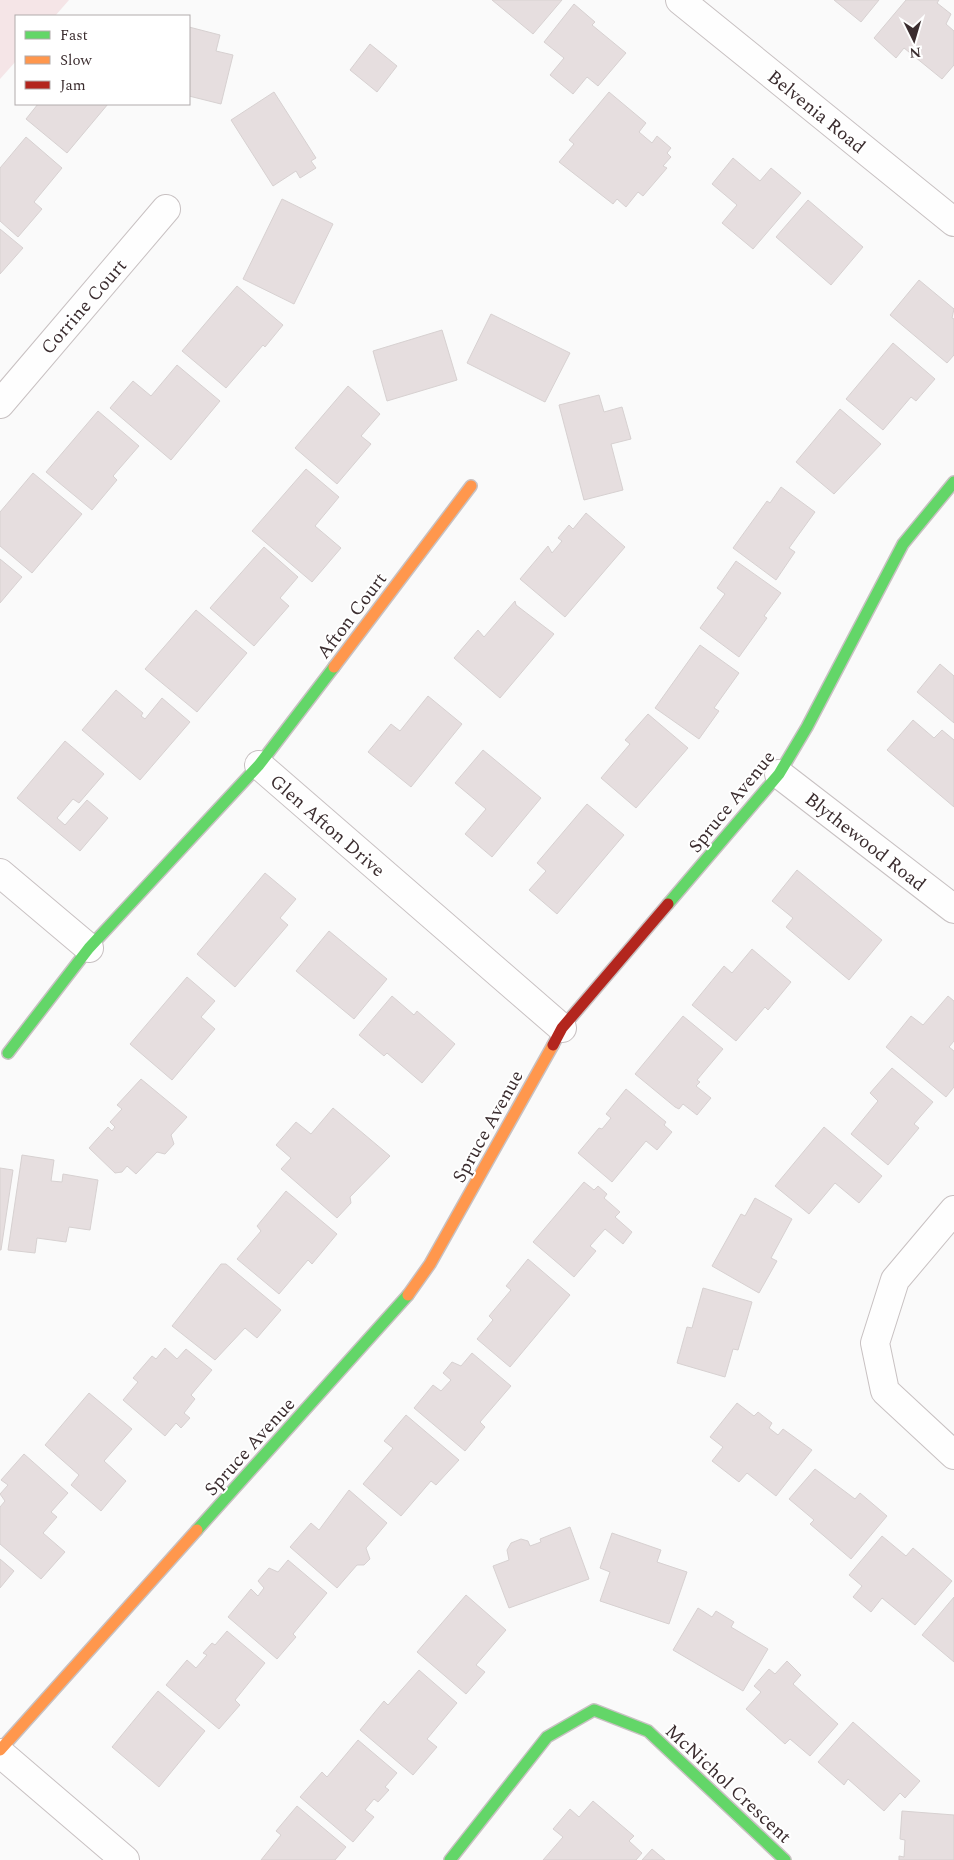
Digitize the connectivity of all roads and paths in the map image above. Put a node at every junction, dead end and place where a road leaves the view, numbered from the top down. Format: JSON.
{"nodes":[{"id":1,"x":680,"y":0,"type":"edge"},
{"id":2,"x":166,"y":209,"type":"dead end"},
{"id":3,"x":954,"y":222,"type":"edge"},
{"id":4,"x":0,"y":404,"type":"edge"},
{"id":5,"x":954,"y":482,"type":"edge"},
{"id":6,"x":471,"y":486,"type":"dead end"},
{"id":7,"x":259,"y":765,"type":"junction"},
{"id":8,"x":779,"y":774,"type":"junction"},
{"id":9,"x":0,"y":873,"type":"edge"},
{"id":10,"x":954,"y":909,"type":"edge"},
{"id":11,"x":89,"y":948,"type":"junction"},
{"id":12,"x":562,"y":1028,"type":"junction"},
{"id":13,"x":8,"y":1053,"type":"dead end"},
{"id":14,"x":954,"y":1210,"type":"edge"},
{"id":15,"x":954,"y":1454,"type":"edge"},
{"id":16,"x":0,"y":1752,"type":"edge"},
{"id":17,"x":125,"y":1860,"type":"edge"},
{"id":18,"x":450,"y":1860,"type":"edge"},
{"id":19,"x":785,"y":1860,"type":"edge"}],
"edges":[{"from":1,"to":3,"type":"street","name":"Belvenia Road"},
{"from":2,"to":4,"type":"street","name":"Corrine Court"},
{"from":5,"to":8,"type":"street","name":"Spruce Avenue"},
{"from":6,"to":7,"type":"street","name":"Afton Court"},
{"from":7,"to":11,"type":"street","name":"Glen Afton Drive"},
{"from":7,"to":12,"type":"street","name":"Glen Afton Drive"},
{"from":8,"to":10,"type":"street","name":"Blythewood Road"},
{"from":8,"to":12,"type":"street","name":"Spruce Avenue"},
{"from":9,"to":11,"type":"street"},
{"from":11,"to":13,"type":"street","name":"Glen Afton Drive"},
{"from":12,"to":16,"type":"street","name":"Spruce Avenue"},
{"from":14,"to":15,"type":"street"},
{"from":16,"to":17,"type":"street"},
{"from":18,"to":19,"type":"street","name":"McNichol Crescent"}]}
